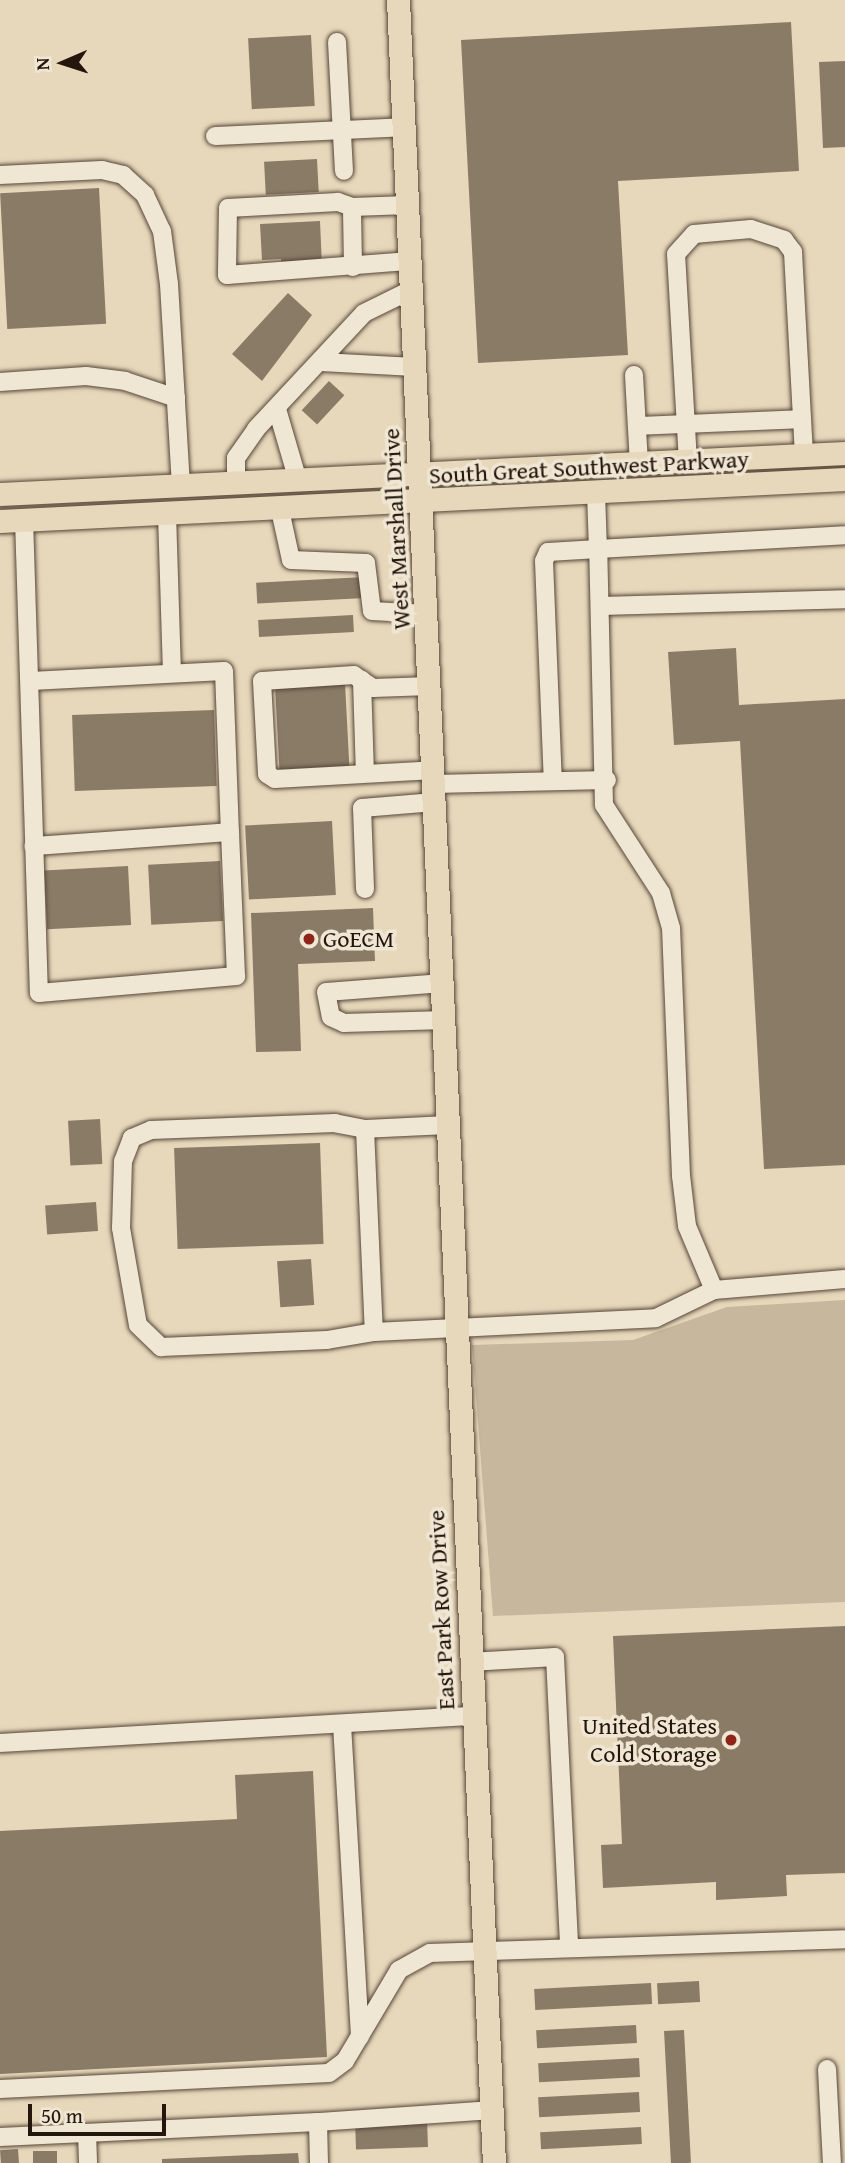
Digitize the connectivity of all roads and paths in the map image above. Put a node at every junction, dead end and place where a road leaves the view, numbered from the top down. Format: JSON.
{"nodes":[{"id":1,"x":398,"y":0,"type":"edge"},
{"id":2,"x":337,"y":42,"type":"dead end"},
{"id":3,"x":404,"y":127,"type":"junction"},
{"id":4,"x":342,"y":130,"type":"junction"},
{"id":5,"x":215,"y":136,"type":"dead end"},
{"id":6,"x":344,"y":171,"type":"dead end"},
{"id":7,"x":0,"y":175,"type":"edge"},
{"id":8,"x":408,"y":205,"type":"junction"},
{"id":9,"x":352,"y":207,"type":"junction"},
{"id":10,"x":410,"y":261,"type":"junction"},
{"id":11,"x":353,"y":267,"type":"junction"},
{"id":12,"x":411,"y":290,"type":"junction"},
{"id":13,"x":321,"y":362,"type":"junction"},
{"id":14,"x":415,"y":368,"type":"junction"},
{"id":15,"x":634,"y":375,"type":"dead end"},
{"id":16,"x":0,"y":382,"type":"edge"},
{"id":17,"x":176,"y":398,"type":"junction"},
{"id":18,"x":277,"y":409,"type":"junction"},
{"id":19,"x":802,"y":419,"type":"junction"},
{"id":20,"x":685,"y":425,"type":"junction"},
{"id":21,"x":637,"y":426,"type":"junction"},
{"id":22,"x":845,"y":453,"type":"edge"},
{"id":23,"x":804,"y":456,"type":"junction"},
{"id":24,"x":688,"y":462,"type":"junction"},
{"id":25,"x":639,"y":466,"type":"junction"},
{"id":26,"x":420,"y":476,"type":"junction"},
{"id":27,"x":845,"y":479,"type":"edge"},
{"id":28,"x":299,"y":481,"type":"junction"},
{"id":29,"x":236,"y":484,"type":"junction"},
{"id":30,"x":181,"y":486,"type":"junction"},
{"id":31,"x":11,"y":493,"type":"edge"},
{"id":32,"x":596,"y":493,"type":"junction"},
{"id":33,"x":421,"y":504,"type":"junction"},
{"id":34,"x":280,"y":510,"type":"junction"},
{"id":35,"x":167,"y":514,"type":"junction"},
{"id":36,"x":24,"y":519,"type":"junction"},
{"id":37,"x":0,"y":521,"type":"edge"},
{"id":38,"x":845,"y":535,"type":"edge"},
{"id":39,"x":598,"y":549,"type":"junction"},
{"id":40,"x":845,"y":599,"type":"edge"},
{"id":41,"x":601,"y":606,"type":"junction"},
{"id":42,"x":427,"y":614,"type":"junction"},
{"id":43,"x":172,"y":672,"type":"junction"},
{"id":44,"x":362,"y":680,"type":"junction"},
{"id":45,"x":31,"y":681,"type":"junction"},
{"id":46,"x":430,"y":686,"type":"junction"},
{"id":47,"x":365,"y":773,"type":"junction"},
{"id":48,"x":607,"y":780,"type":"junction"},
{"id":49,"x":553,"y":781,"type":"junction"},
{"id":50,"x":434,"y":786,"type":"junction"},
{"id":51,"x":230,"y":832,"type":"junction"},
{"id":52,"x":33,"y":846,"type":"junction"},
{"id":53,"x":365,"y":889,"type":"dead end"},
{"id":54,"x":443,"y":983,"type":"junction"},
{"id":55,"x":445,"y":1020,"type":"junction"},
{"id":56,"x":447,"y":1055,"type":"joint"},
{"id":57,"x":449,"y":1125,"type":"junction"},
{"id":58,"x":365,"y":1129,"type":"junction"},
{"id":59,"x":845,"y":1279,"type":"edge"},
{"id":60,"x":714,"y":1290,"type":"junction"},
{"id":61,"x":456,"y":1328,"type":"junction"},
{"id":62,"x":374,"y":1332,"type":"junction"},
{"id":63,"x":470,"y":1662,"type":"junction"},
{"id":64,"x":473,"y":1716,"type":"junction"},
{"id":65,"x":342,"y":1724,"type":"junction"},
{"id":66,"x":0,"y":1743,"type":"edge"},
{"id":67,"x":845,"y":1939,"type":"edge"},
{"id":68,"x":569,"y":1947,"type":"junction"},
{"id":69,"x":485,"y":1948,"type":"junction"},
{"id":70,"x":360,"y":2036,"type":"junction"},
{"id":71,"x":827,"y":2069,"type":"dead end"},
{"id":72,"x":0,"y":2089,"type":"edge"},
{"id":73,"x":492,"y":2110,"type":"junction"},
{"id":74,"x":318,"y":2122,"type":"junction"},
{"id":75,"x":87,"y":2133,"type":"junction"},
{"id":76,"x":0,"y":2137,"type":"edge"},
{"id":77,"x":88,"y":2163,"type":"edge"},
{"id":78,"x":319,"y":2163,"type":"edge"},
{"id":79,"x":494,"y":2163,"type":"edge"},
{"id":80,"x":832,"y":2163,"type":"edge"}],
"edges":[{"from":1,"to":3,"type":"main road","name":"West Marshall Drive"},
{"from":2,"to":4,"type":"lane"},
{"from":3,"to":4,"type":"lane"},
{"from":3,"to":8,"type":"main road","name":"West Marshall Drive"},
{"from":4,"to":5,"type":"lane"},
{"from":4,"to":6,"type":"lane"},
{"from":7,"to":17,"type":"lane"},
{"from":8,"to":9,"type":"lane"},
{"from":8,"to":10,"type":"main road","name":"West Marshall Drive"},
{"from":9,"to":11,"type":"lane"},
{"from":9,"to":11,"type":"lane"},
{"from":10,"to":11,"type":"lane"},
{"from":10,"to":12,"type":"main road","name":"West Marshall Drive"},
{"from":12,"to":13,"type":"lane"},
{"from":12,"to":14,"type":"main road","name":"West Marshall Drive"},
{"from":13,"to":14,"type":"lane"},
{"from":13,"to":18,"type":"lane"},
{"from":14,"to":26,"type":"main road","name":"West Marshall Drive"},
{"from":15,"to":21,"type":"lane"},
{"from":16,"to":17,"type":"lane"},
{"from":17,"to":30,"type":"lane"},
{"from":18,"to":28,"type":"lane"},
{"from":18,"to":29,"type":"lane"},
{"from":19,"to":20,"type":"lane"},
{"from":19,"to":20,"type":"lane"},
{"from":19,"to":23,"type":"lane"},
{"from":20,"to":21,"type":"lane"},
{"from":20,"to":24,"type":"lane"},
{"from":21,"to":25,"type":"lane"},
{"from":22,"to":23,"type":"main road","name":"South Great Southwest Parkway"},
{"from":23,"to":24,"type":"main road","name":"South Great Southwest Parkway"},
{"from":24,"to":25,"type":"main road","name":"South Great Southwest Parkway"},
{"from":25,"to":26,"type":"main road","name":"South Great Southwest Parkway"},
{"from":26,"to":28,"type":"main road","name":"South Great Southwest Parkway"},
{"from":26,"to":33,"type":"main road","name":"West Marshall Drive"},
{"from":27,"to":32,"type":"main road","name":"South Great Southwest Parkway"},
{"from":28,"to":29,"type":"main road","name":"South Great Southwest Parkway"},
{"from":29,"to":30,"type":"main road","name":"South Great Southwest Parkway"},
{"from":30,"to":31,"type":"main road","name":"South Great Southwest Parkway"},
{"from":31,"to":36,"type":"main road"},
{"from":32,"to":33,"type":"main road","name":"South Great Southwest Parkway"},
{"from":32,"to":39,"type":"lane"},
{"from":33,"to":34,"type":"main road","name":"South Great Southwest Parkway"},
{"from":33,"to":42,"type":"main road","name":"West Marshall Drive"},
{"from":34,"to":35,"type":"main road","name":"South Great Southwest Parkway"},
{"from":34,"to":42,"type":"lane"},
{"from":35,"to":36,"type":"main road","name":"South Great Southwest Parkway"},
{"from":35,"to":43,"type":"lane"},
{"from":36,"to":37,"type":"main road","name":"South Great Southwest Parkway"},
{"from":36,"to":45,"type":"lane"},
{"from":38,"to":39,"type":"lane"},
{"from":39,"to":41,"type":"lane"},
{"from":39,"to":49,"type":"lane"},
{"from":40,"to":41,"type":"lane"},
{"from":41,"to":48,"type":"lane"},
{"from":42,"to":46,"type":"main road","name":"West Marshall Drive"},
{"from":43,"to":45,"type":"lane"},
{"from":43,"to":51,"type":"lane"},
{"from":44,"to":46,"type":"lane"},
{"from":44,"to":47,"type":"lane"},
{"from":44,"to":47,"type":"lane"},
{"from":45,"to":52,"type":"lane"},
{"from":46,"to":50,"type":"main road","name":"West Marshall Drive"},
{"from":47,"to":50,"type":"lane"},
{"from":48,"to":49,"type":"lane"},
{"from":48,"to":60,"type":"lane"},
{"from":49,"to":50,"type":"lane"},
{"from":50,"to":53,"type":"lane"},
{"from":50,"to":54,"type":"main road","name":"West Marshall Drive"},
{"from":51,"to":52,"type":"lane"},
{"from":51,"to":52,"type":"lane"},
{"from":54,"to":55,"type":"main road","name":"West Marshall Drive"},
{"from":54,"to":55,"type":"lane"},
{"from":55,"to":56,"type":"main road","name":"West Marshall Drive"},
{"from":56,"to":57,"type":"main road","name":"East Park Row Drive"},
{"from":57,"to":58,"type":"lane"},
{"from":57,"to":61,"type":"main road","name":"East Park Row Drive"},
{"from":58,"to":62,"type":"lane"},
{"from":58,"to":62,"type":"lane"},
{"from":59,"to":60,"type":"lane"},
{"from":60,"to":61,"type":"lane"},
{"from":61,"to":62,"type":"lane"},
{"from":61,"to":63,"type":"main road","name":"East Park Row Drive"},
{"from":63,"to":64,"type":"main road","name":"East Park Row Drive"},
{"from":63,"to":68,"type":"lane"},
{"from":64,"to":65,"type":"lane"},
{"from":64,"to":69,"type":"main road","name":"East Park Row Drive"},
{"from":65,"to":66,"type":"lane"},
{"from":65,"to":70,"type":"lane"},
{"from":67,"to":68,"type":"lane"},
{"from":68,"to":69,"type":"lane"},
{"from":69,"to":70,"type":"lane"},
{"from":69,"to":73,"type":"main road","name":"East Park Row Drive"},
{"from":70,"to":72,"type":"lane"},
{"from":71,"to":80,"type":"lane"},
{"from":73,"to":74,"type":"lane"},
{"from":73,"to":79,"type":"main road","name":"East Park Row Drive"},
{"from":74,"to":75,"type":"lane"},
{"from":74,"to":78,"type":"lane"},
{"from":75,"to":76,"type":"lane"},
{"from":75,"to":77,"type":"lane"}]}
